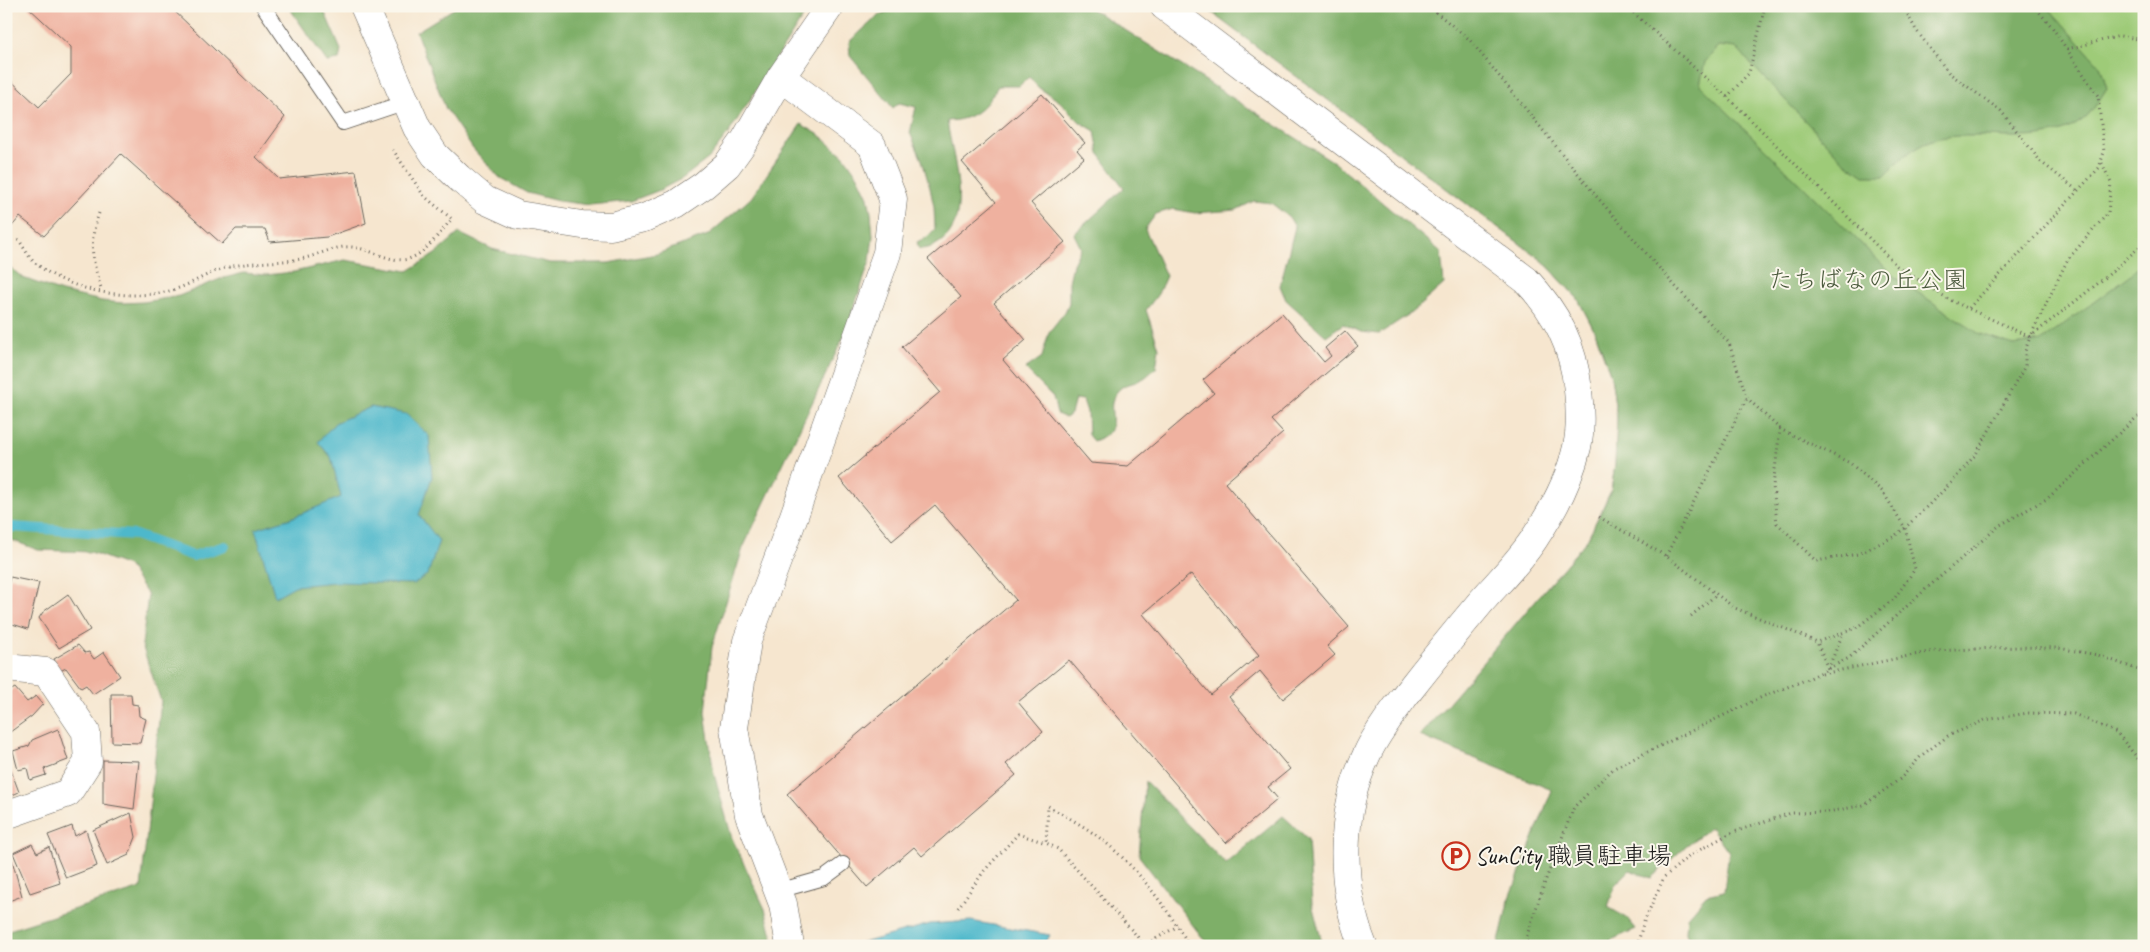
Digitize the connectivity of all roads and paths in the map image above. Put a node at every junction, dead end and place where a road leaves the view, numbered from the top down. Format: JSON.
{"nodes":[{"id":1,"x":263,"y":6,"type":"edge"},
{"id":2,"x":364,"y":6,"type":"edge"},
{"id":3,"x":830,"y":6,"type":"edge"},
{"id":4,"x":1164,"y":6,"type":"edge"},
{"id":5,"x":1428,"y":6,"type":"edge"},
{"id":6,"x":1626,"y":6,"type":"edge"},
{"id":7,"x":1765,"y":6,"type":"edge"},
{"id":8,"x":1903,"y":6,"type":"edge"},
{"id":9,"x":2034,"y":6,"type":"edge"},
{"id":10,"x":2144,"y":40,"type":"edge"},
{"id":11,"x":2067,"y":49,"type":"junction"},
{"id":12,"x":781,"y":77,"type":"junction"},
{"id":13,"x":1727,"y":97,"type":"junction"},
{"id":14,"x":406,"y":102,"type":"junction"},
{"id":15,"x":2101,"y":162,"type":"junction"},
{"id":16,"x":2078,"y":192,"type":"junction"},
{"id":17,"x":99,"y":213,"type":"dead end"},
{"id":18,"x":452,"y":219,"type":"dead end"},
{"id":19,"x":18,"y":238,"type":"dead end"},
{"id":20,"x":2144,"y":243,"type":"edge"},
{"id":21,"x":102,"y":291,"type":"junction"},
{"id":22,"x":1969,"y":308,"type":"junction"},
{"id":23,"x":2030,"y":336,"type":"junction"},
{"id":24,"x":1747,"y":398,"type":"junction"},
{"id":25,"x":2144,"y":414,"type":"edge"},
{"id":26,"x":1780,"y":429,"type":"junction"},
{"id":27,"x":1599,"y":517,"type":"dead end"},
{"id":28,"x":1905,"y":528,"type":"junction"},
{"id":29,"x":1666,"y":556,"type":"junction"},
{"id":30,"x":1717,"y":594,"type":"junction"},
{"id":31,"x":1691,"y":616,"type":"dead end"},
{"id":32,"x":1844,"y":632,"type":"junction"},
{"id":33,"x":1817,"y":642,"type":"junction"},
{"id":34,"x":6,"y":668,"type":"edge"},
{"id":35,"x":1828,"y":669,"type":"junction"},
{"id":36,"x":2144,"y":672,"type":"edge"},
{"id":37,"x":1817,"y":675,"type":"junction"},
{"id":38,"x":2144,"y":766,"type":"edge"},
{"id":39,"x":6,"y":815,"type":"edge"},
{"id":40,"x":1046,"y":843,"type":"junction"},
{"id":41,"x":843,"y":864,"type":"dead end"},
{"id":42,"x":778,"y":891,"type":"junction"},
{"id":43,"x":958,"y":908,"type":"dead end"},
{"id":44,"x":1178,"y":926,"type":"junction"},
{"id":45,"x":790,"y":946,"type":"edge"},
{"id":46,"x":1143,"y":946,"type":"edge"},
{"id":47,"x":1190,"y":946,"type":"edge"},
{"id":48,"x":1363,"y":946,"type":"edge"},
{"id":49,"x":1526,"y":946,"type":"edge"},
{"id":50,"x":1637,"y":946,"type":"edge"}],
"edges":[{"from":1,"to":14,"type":"lane"},
{"from":2,"to":14,"type":"street"},
{"from":3,"to":12,"type":"street"},
{"from":4,"to":48,"type":"street"},
{"from":5,"to":24,"type":"path"},
{"from":6,"to":13,"type":"path"},
{"from":7,"to":13,"type":"path"},
{"from":8,"to":16,"type":"path"},
{"from":9,"to":11,"type":"path"},
{"from":10,"to":11,"type":"path"},
{"from":11,"to":15,"type":"path"},
{"from":12,"to":14,"type":"street"},
{"from":12,"to":42,"type":"street"},
{"from":13,"to":22,"type":"path"},
{"from":15,"to":16,"type":"path"},
{"from":15,"to":23,"type":"path"},
{"from":16,"to":22,"type":"path"},
{"from":17,"to":21,"type":"path"},
{"from":18,"to":21,"type":"path"},
{"from":19,"to":21,"type":"path"},
{"from":20,"to":23,"type":"path"},
{"from":22,"to":23,"type":"path"},
{"from":23,"to":28,"type":"path"},
{"from":24,"to":26,"type":"path"},
{"from":24,"to":29,"type":"path"},
{"from":25,"to":35,"type":"path"},
{"from":26,"to":28,"type":"path"},
{"from":26,"to":28,"type":"path"},
{"from":27,"to":29,"type":"path"},
{"from":28,"to":32,"type":"path"},
{"from":29,"to":30,"type":"path"},
{"from":30,"to":31,"type":"path"},
{"from":30,"to":33,"type":"path"},
{"from":32,"to":33,"type":"path"},
{"from":32,"to":35,"type":"path"},
{"from":33,"to":35,"type":"path"},
{"from":34,"to":39,"type":"street"},
{"from":35,"to":37,"type":"path"},
{"from":36,"to":37,"type":"path"},
{"from":37,"to":49,"type":"path"},
{"from":38,"to":50,"type":"path"},
{"from":40,"to":43,"type":"path"},
{"from":40,"to":44,"type":"path"},
{"from":40,"to":46,"type":"path"},
{"from":41,"to":42,"type":"lane"},
{"from":42,"to":45,"type":"street"},
{"from":44,"to":46,"type":"path"},
{"from":44,"to":47,"type":"path"}]}
